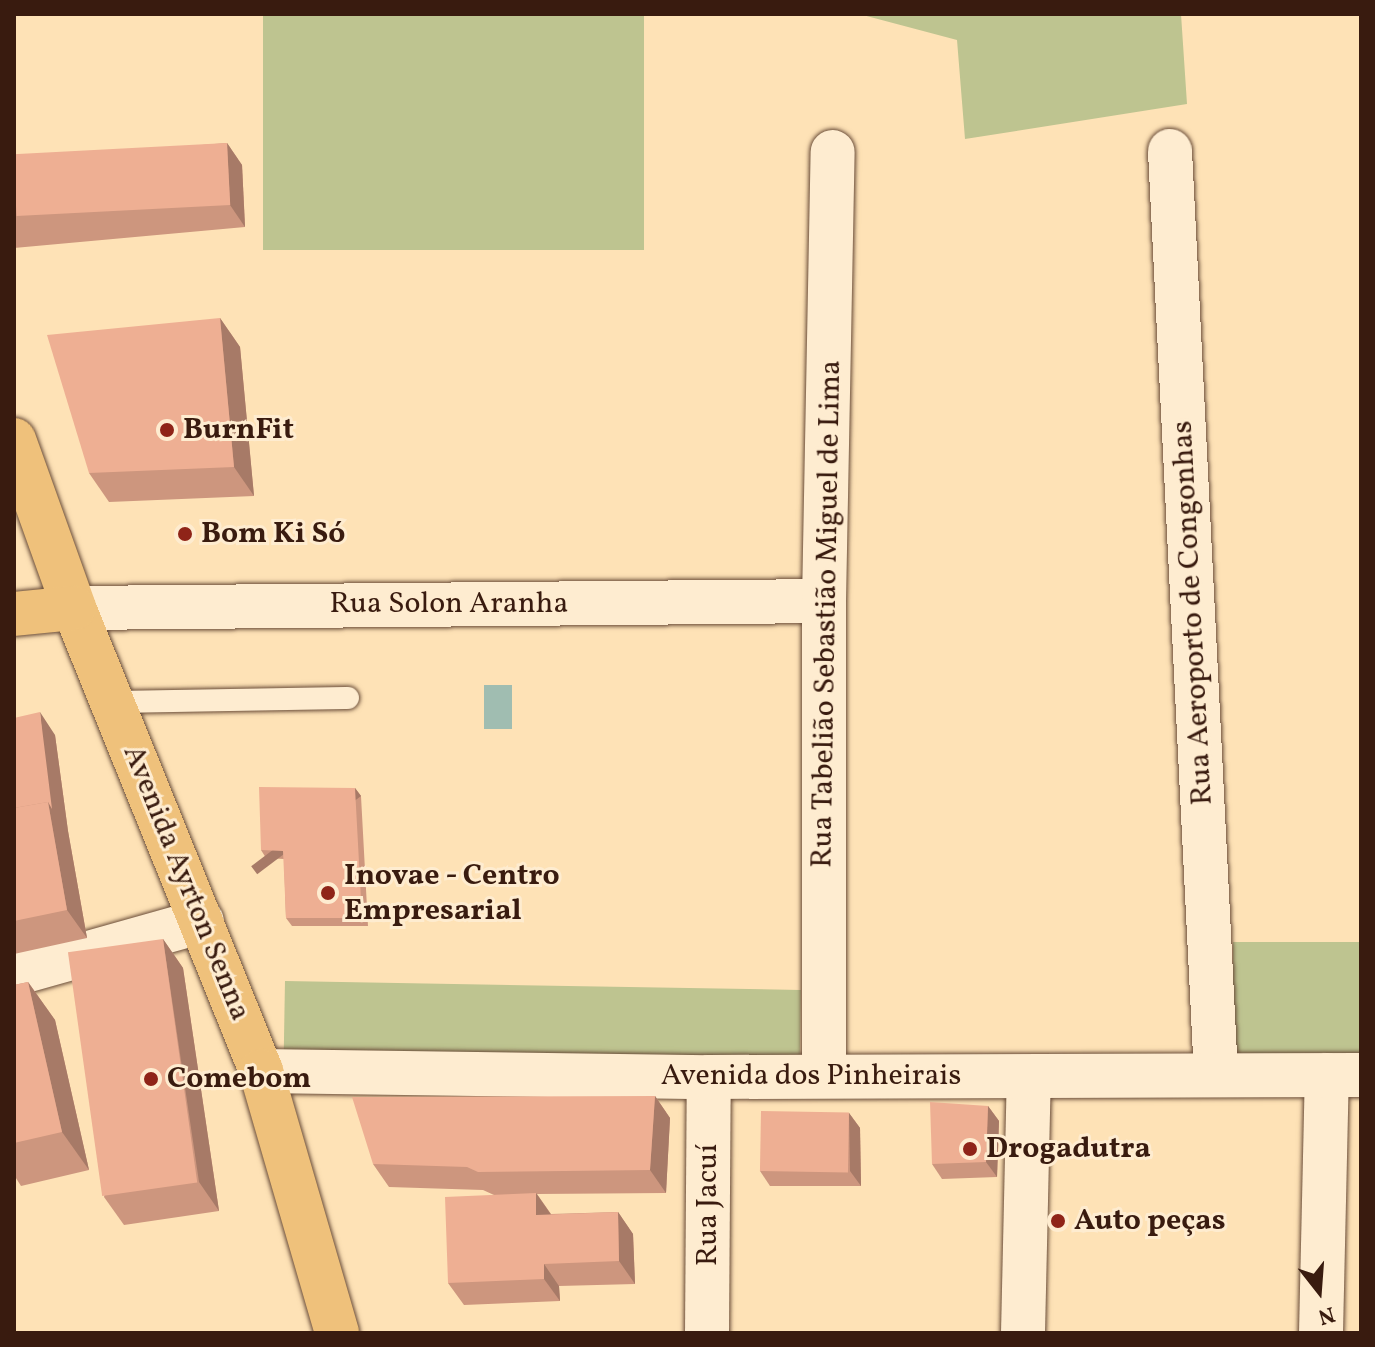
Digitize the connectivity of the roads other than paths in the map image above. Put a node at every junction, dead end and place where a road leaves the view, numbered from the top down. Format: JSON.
{"nodes":[{"id":1,"x":1170,"y":151,"type":"dead end"},
{"id":2,"x":833,"y":152,"type":"dead end"},
{"id":3,"x":14,"y":440,"type":"edge"},
{"id":4,"x":824,"y":601,"type":"junction"},
{"id":5,"x":74,"y":608,"type":"junction"},
{"id":6,"x":14,"y":614,"type":"edge"},
{"id":7,"x":348,"y":698,"type":"dead end"},
{"id":8,"x":113,"y":702,"type":"junction"},
{"id":9,"x":202,"y":921,"type":"junction"},
{"id":10,"x":14,"y":974,"type":"edge"},
{"id":11,"x":261,"y":1071,"type":"junction"},
{"id":12,"x":824,"y":1075,"type":"junction"},
{"id":13,"x":1216,"y":1075,"type":"junction"},
{"id":14,"x":1344,"y":1075,"type":"edge"},
{"id":15,"x":709,"y":1077,"type":"junction"},
{"id":16,"x":1029,"y":1077,"type":"junction"},
{"id":17,"x":337,"y":1333,"type":"edge"},
{"id":18,"x":707,"y":1333,"type":"edge"},
{"id":19,"x":1023,"y":1333,"type":"edge"},
{"id":20,"x":1321,"y":1333,"type":"edge"}],
"edges":[{"from":1,"to":13,"type":"street","name":"Rua Aeroporto de Congonhas"},
{"from":2,"to":4,"type":"street","name":"Rua Tabelião Sebastião Miguel de Lima"},
{"from":3,"to":5,"type":"main road","name":"Avenida Ayrton Senna"},
{"from":4,"to":5,"type":"street","name":"Rua Solon Aranha"},
{"from":4,"to":12,"type":"street","name":"Rua Tabelião Sebastião Miguel de Lima"},
{"from":5,"to":6,"type":"main road"},
{"from":5,"to":8,"type":"main road","name":"Avenida Ayrton Senna"},
{"from":7,"to":8,"type":"lane"},
{"from":8,"to":9,"type":"main road","name":"Avenida Ayrton Senna"},
{"from":9,"to":10,"type":"street"},
{"from":9,"to":11,"type":"main road","name":"Avenida Ayrton Senna"},
{"from":11,"to":15,"type":"street","name":"Avenida dos Pinheirais"},
{"from":11,"to":17,"type":"main road","name":"Avenida Ayrton Senna"},
{"from":12,"to":15,"type":"street","name":"Avenida dos Pinheirais"},
{"from":12,"to":16,"type":"street","name":"Avenida dos Pinheirais"},
{"from":13,"to":14,"type":"street","name":"Avenida dos Pinheirais"},
{"from":13,"to":16,"type":"street","name":"Avenida dos Pinheirais"},
{"from":14,"to":20,"type":"street"},
{"from":15,"to":18,"type":"street","name":"Rua Jacuí"},
{"from":16,"to":19,"type":"street"}]}
